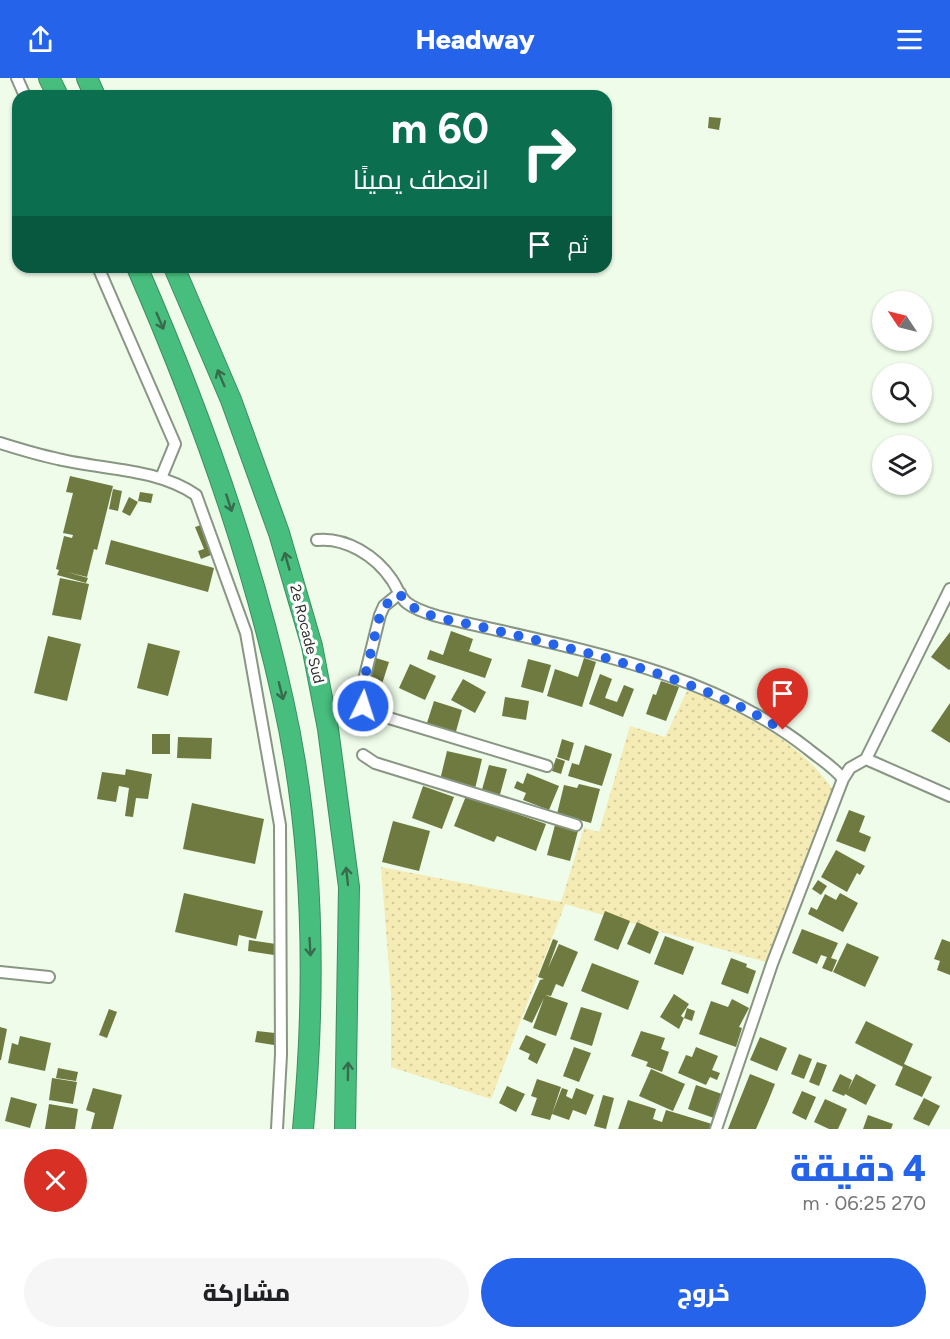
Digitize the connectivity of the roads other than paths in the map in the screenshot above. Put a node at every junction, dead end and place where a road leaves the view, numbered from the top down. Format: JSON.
{"nodes":[{"id":1,"x":101,"y":273,"type":"edge"},
{"id":2,"x":140,"y":273,"type":"edge"},
{"id":3,"x":177,"y":273,"type":"edge"},
{"id":4,"x":0,"y":443,"type":"edge"},
{"id":5,"x":161,"y":478,"type":"junction"},
{"id":6,"x":317,"y":540,"type":"dead end"},
{"id":7,"x":950,"y":589,"type":"edge"},
{"id":8,"x":400,"y":594,"type":"junction"},
{"id":9,"x":363,"y":755,"type":"dead end"},
{"id":10,"x":866,"y":759,"type":"junction"},
{"id":11,"x":547,"y":766,"type":"dead end"},
{"id":12,"x":843,"y":779,"type":"junction"},
{"id":13,"x":950,"y":796,"type":"edge"},
{"id":14,"x":576,"y":825,"type":"dead end"},
{"id":15,"x":0,"y":972,"type":"edge"},
{"id":16,"x":49,"y":977,"type":"dead end"},
{"id":17,"x":277,"y":1129,"type":"edge"},
{"id":18,"x":303,"y":1129,"type":"edge"},
{"id":19,"x":345,"y":1129,"type":"edge"},
{"id":20,"x":716,"y":1129,"type":"edge"}],
"edges":[{"from":1,"to":5,"type":"street"},
{"from":2,"to":18,"type":"highway","one_way":true},
{"from":19,"to":3,"type":"highway","name":"2e Rocade Sud","one_way":true},
{"from":4,"to":5,"type":"street"},
{"from":5,"to":17,"type":"street"},
{"from":6,"to":8,"type":"street"},
{"from":7,"to":10,"type":"street"},
{"from":8,"to":11,"type":"street"},
{"from":8,"to":12,"type":"street"},
{"from":9,"to":14,"type":"street"},
{"from":10,"to":12,"type":"street"},
{"from":10,"to":13,"type":"street"},
{"from":12,"to":20,"type":"street"},
{"from":15,"to":16,"type":"street"}]}
